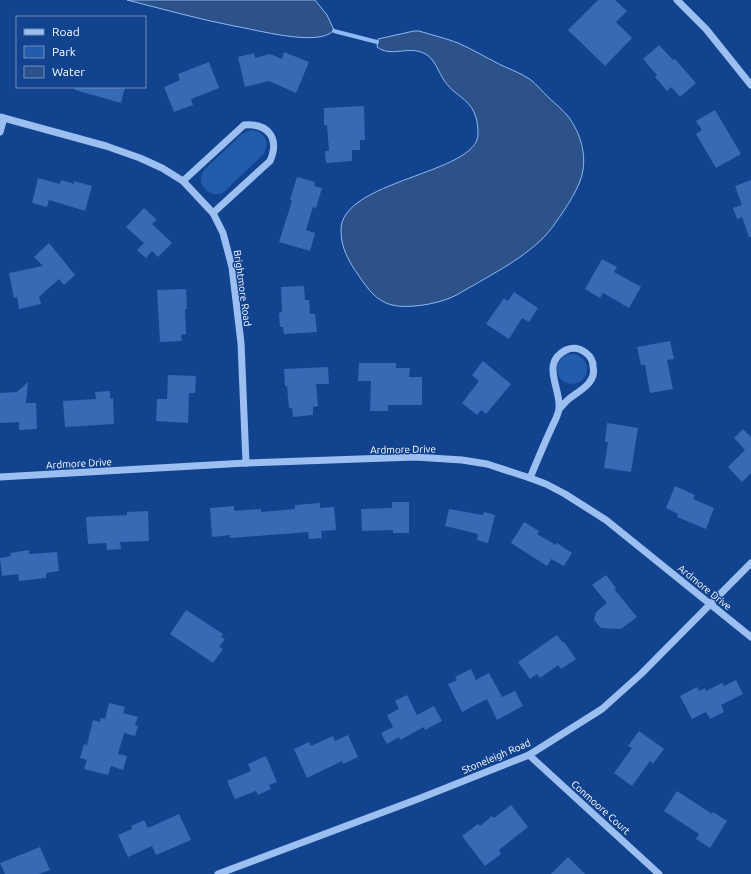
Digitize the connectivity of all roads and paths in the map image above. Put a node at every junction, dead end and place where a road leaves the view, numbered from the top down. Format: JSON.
{"nodes":[{"id":1,"x":677,"y":0,"type":"edge"},
{"id":2,"x":751,"y":85,"type":"edge"},
{"id":3,"x":2,"y":118,"type":"edge"},
{"id":4,"x":0,"y":132,"type":"edge"},
{"id":5,"x":183,"y":181,"type":"junction"},
{"id":6,"x":213,"y":213,"type":"junction"},
{"id":7,"x":560,"y":408,"type":"junction"},
{"id":8,"x":246,"y":464,"type":"junction"},
{"id":9,"x":0,"y":477,"type":"edge"},
{"id":10,"x":530,"y":478,"type":"junction"},
{"id":11,"x":751,"y":563,"type":"edge"},
{"id":12,"x":710,"y":604,"type":"junction"},
{"id":13,"x":751,"y":637,"type":"edge"},
{"id":14,"x":529,"y":755,"type":"junction"},
{"id":15,"x":222,"y":873,"type":"edge"},
{"id":16,"x":659,"y":874,"type":"edge"}],
"edges":[{"from":1,"to":2,"type":"street"},
{"from":3,"to":4,"type":"street"},
{"from":3,"to":5,"type":"street","name":"Brightmore Road"},
{"from":5,"to":6,"type":"street","name":"Brightmore Road"},
{"from":5,"to":6,"type":"street"},
{"from":6,"to":8,"type":"street","name":"Brightmore Road"},
{"from":7,"to":7,"type":"street"},
{"from":7,"to":10,"type":"street"},
{"from":8,"to":9,"type":"street","name":"Ardmore Drive"},
{"from":8,"to":10,"type":"street","name":"Ardmore Drive"},
{"from":10,"to":12,"type":"street","name":"Ardmore Drive"},
{"from":11,"to":12,"type":"street","name":"Stoneleigh Road"},
{"from":12,"to":13,"type":"street","name":"Ardmore Drive"},
{"from":12,"to":14,"type":"street","name":"Stoneleigh Road"},
{"from":14,"to":15,"type":"street","name":"Stoneleigh Road"},
{"from":14,"to":16,"type":"street","name":"Conmoore Court"}]}
